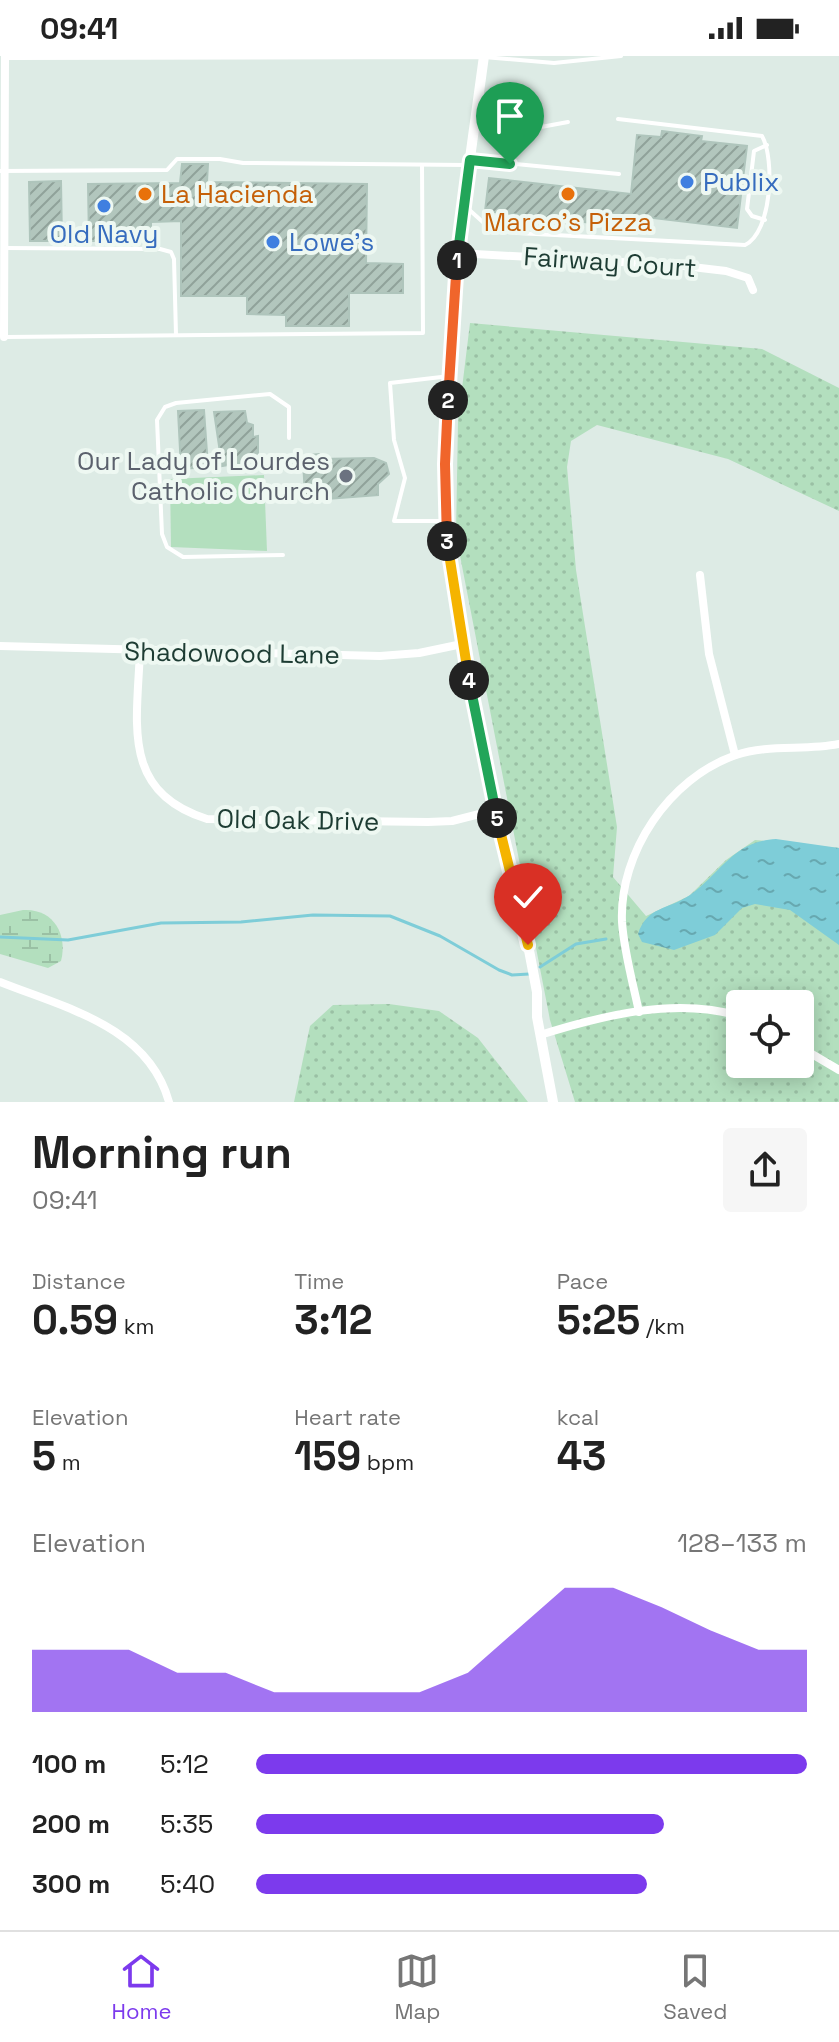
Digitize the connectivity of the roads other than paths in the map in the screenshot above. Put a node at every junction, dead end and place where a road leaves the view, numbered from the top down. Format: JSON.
{"nodes":[{"id":1,"x":422,"y":56,"type":"edge"},
{"id":2,"x":484,"y":56,"type":"edge"},
{"id":3,"x":621,"y":56,"type":"edge"},
{"id":4,"x":3,"y":57,"type":"edge"},
{"id":5,"x":618,"y":119,"type":"dead end"},
{"id":6,"x":568,"y":122,"type":"dead end"},
{"id":7,"x":514,"y":132,"type":"dead end"},
{"id":8,"x":767,"y":145,"type":"junction"},
{"id":9,"x":470,"y":162,"type":"junction"},
{"id":10,"x":422,"y":165,"type":"junction"},
{"id":11,"x":2,"y":171,"type":"edge"},
{"id":12,"x":619,"y":174,"type":"dead end"},
{"id":13,"x":464,"y":205,"type":"junction"},
{"id":14,"x":765,"y":220,"type":"junction"},
{"id":15,"x":3,"y":248,"type":"junction"},
{"id":16,"x":457,"y":253,"type":"junction"},
{"id":17,"x":2,"y":265,"type":"edge"},
{"id":18,"x":753,"y":290,"type":"dead end"},
{"id":19,"x":176,"y":335,"type":"junction"},
{"id":20,"x":4,"y":337,"type":"joint"},
{"id":21,"x":450,"y":376,"type":"junction"},
{"id":22,"x":289,"y":438,"type":"dead end"},
{"id":23,"x":446,"y":521,"type":"junction"},
{"id":24,"x":283,"y":555,"type":"dead end"},
{"id":25,"x":700,"y":575,"type":"dead end"},
{"id":26,"x":462,"y":644,"type":"junction"},
{"id":27,"x":0,"y":646,"type":"edge"},
{"id":28,"x":140,"y":651,"type":"junction"},
{"id":29,"x":839,"y":744,"type":"edge"},
{"id":30,"x":735,"y":755,"type":"junction"},
{"id":31,"x":495,"y":810,"type":"junction"},
{"id":32,"x":0,"y":982,"type":"edge"},
{"id":33,"x":639,"y":1012,"type":"junction"},
{"id":34,"x":726,"y":1014,"type":"edge"},
{"id":35,"x":540,"y":1035,"type":"junction"},
{"id":36,"x":814,"y":1055,"type":"edge"},
{"id":37,"x":839,"y":1070,"type":"edge"},
{"id":38,"x":169,"y":1102,"type":"edge"},
{"id":39,"x":553,"y":1102,"type":"edge"}],
"edges":[{"from":1,"to":2,"type":"lane"},
{"from":1,"to":4,"type":"lane"},
{"from":2,"to":3,"type":"lane"},
{"from":2,"to":9,"type":"street"},
{"from":4,"to":11,"type":"street"},
{"from":5,"to":8,"type":"lane"},
{"from":6,"to":7,"type":"lane"},
{"from":8,"to":14,"type":"lane"},
{"from":8,"to":14,"type":"lane"},
{"from":9,"to":10,"type":"lane"},
{"from":9,"to":12,"type":"lane"},
{"from":9,"to":13,"type":"street"},
{"from":10,"to":11,"type":"lane"},
{"from":10,"to":19,"type":"lane"},
{"from":11,"to":15,"type":"street"},
{"from":13,"to":14,"type":"lane"},
{"from":13,"to":16,"type":"street"},
{"from":15,"to":17,"type":"street"},
{"from":15,"to":19,"type":"lane"},
{"from":16,"to":18,"type":"street","name":"Fairway Court"},
{"from":16,"to":21,"type":"street"},
{"from":17,"to":20,"type":"street"},
{"from":19,"to":20,"type":"lane"},
{"from":21,"to":23,"type":"street"},
{"from":21,"to":23,"type":"lane"},
{"from":22,"to":24,"type":"lane"},
{"from":23,"to":26,"type":"street"},
{"from":25,"to":30,"type":"street"},
{"from":26,"to":28,"type":"street","name":"Shadowood Lane"},
{"from":26,"to":31,"type":"street"},
{"from":27,"to":28,"type":"street","name":"Shadowood Lane"},
{"from":28,"to":31,"type":"street","name":"Old Oak Drive"},
{"from":29,"to":30,"type":"street"},
{"from":30,"to":33,"type":"street"},
{"from":31,"to":35,"type":"street"},
{"from":32,"to":38,"type":"street"},
{"from":33,"to":34,"type":"street"},
{"from":33,"to":35,"type":"street"},
{"from":35,"to":39,"type":"street"},
{"from":36,"to":37,"type":"street"}]}
